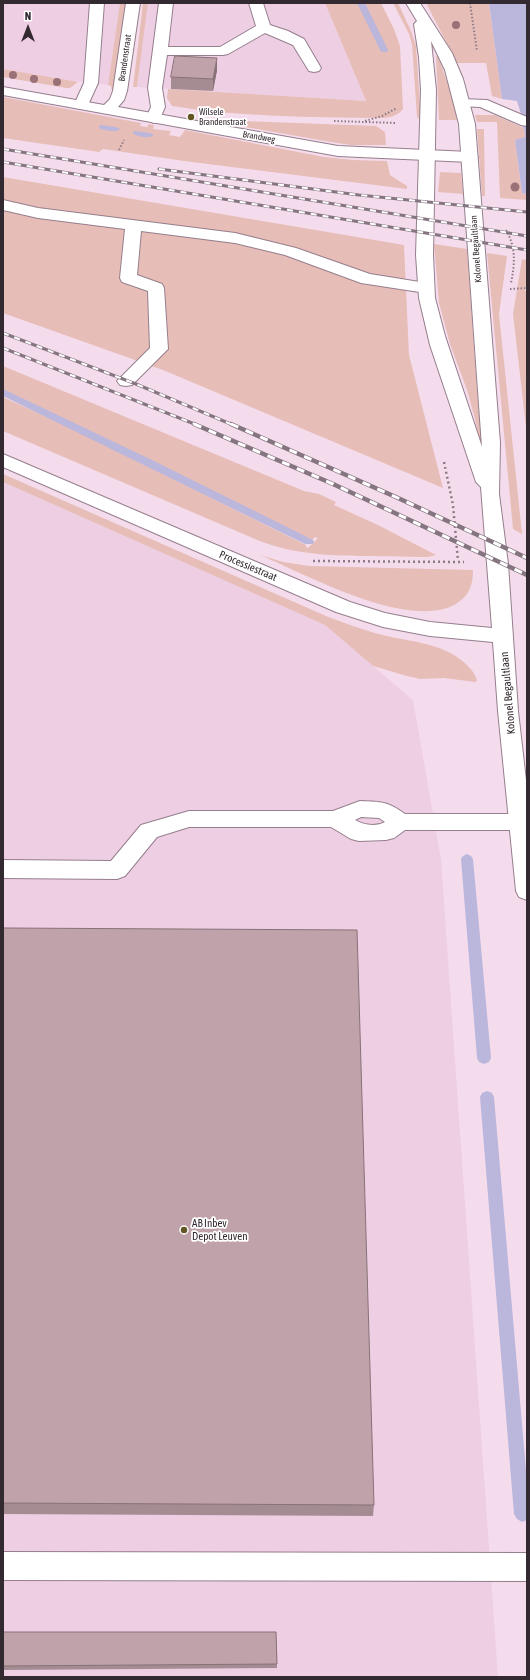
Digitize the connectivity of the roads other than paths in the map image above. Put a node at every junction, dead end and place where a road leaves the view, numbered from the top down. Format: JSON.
{"nodes":[{"id":1,"x":97,"y":3,"type":"edge"},
{"id":2,"x":133,"y":3,"type":"edge"},
{"id":3,"x":166,"y":3,"type":"edge"},
{"id":4,"x":256,"y":3,"type":"edge"},
{"id":5,"x":416,"y":9,"type":"edge"},
{"id":6,"x":264,"y":28,"type":"junction"},
{"id":7,"x":160,"y":51,"type":"junction"},
{"id":8,"x":314,"y":68,"type":"dead end"},
{"id":9,"x":3,"y":91,"type":"edge"},
{"id":10,"x":462,"y":103,"type":"junction"},
{"id":11,"x":81,"y":105,"type":"junction"},
{"id":12,"x":108,"y":109,"type":"junction"},
{"id":13,"x":154,"y":118,"type":"junction"},
{"id":14,"x":526,"y":122,"type":"edge"},
{"id":15,"x":428,"y":155,"type":"junction"},
{"id":16,"x":470,"y":156,"type":"junction"},
{"id":17,"x":3,"y":205,"type":"edge"},
{"id":18,"x":133,"y":225,"type":"junction"},
{"id":19,"x":426,"y":288,"type":"junction"},
{"id":20,"x":126,"y":381,"type":"dead end"},
{"id":21,"x":3,"y":460,"type":"edge"},
{"id":22,"x":490,"y":494,"type":"junction"},
{"id":23,"x":503,"y":636,"type":"junction"},
{"id":24,"x":520,"y":822,"type":"junction"},
{"id":25,"x":3,"y":869,"type":"edge"},
{"id":26,"x":527,"y":892,"type":"edge"},
{"id":27,"x":3,"y":1566,"type":"edge"},
{"id":28,"x":527,"y":1567,"type":"edge"}],
"edges":[{"from":1,"to":11,"type":"street"},
{"from":2,"to":12,"type":"street","name":"Brandenstraat"},
{"from":3,"to":7,"type":"street"},
{"from":4,"to":6,"type":"street"},
{"from":5,"to":10,"type":"street","name":"Kolonel Begaultlaan"},
{"from":5,"to":15,"type":"street","name":"Kolonel Begaultlaan"},
{"from":6,"to":7,"type":"street"},
{"from":6,"to":8,"type":"street"},
{"from":7,"to":13,"type":"street"},
{"from":9,"to":11,"type":"street","name":"Brandweg"},
{"from":10,"to":14,"type":"street"},
{"from":10,"to":16,"type":"street","name":"Kolonel Begaultlaan"},
{"from":11,"to":12,"type":"street","name":"Brandweg"},
{"from":12,"to":13,"type":"street","name":"Brandweg"},
{"from":13,"to":15,"type":"street","name":"Brandweg"},
{"from":15,"to":16,"type":"street","name":"Brandweg"},
{"from":15,"to":19,"type":"street","name":"Kolonel Begaultlaan"},
{"from":16,"to":22,"type":"street","name":"Kolonel Begaultlaan"},
{"from":17,"to":18,"type":"street"},
{"from":18,"to":19,"type":"street"},
{"from":18,"to":20,"type":"street"},
{"from":19,"to":22,"type":"street","name":"Kolonel Begaultlaan"},
{"from":21,"to":23,"type":"street","name":"Processiestraat"},
{"from":22,"to":23,"type":"street","name":"Kolonel Begaultlaan"},
{"from":23,"to":24,"type":"street","name":"Kolonel Begaultlaan"},
{"from":24,"to":25,"type":"street"},
{"from":24,"to":26,"type":"street","name":"Kolonel Begaultlaan"},
{"from":27,"to":28,"type":"street"}]}
